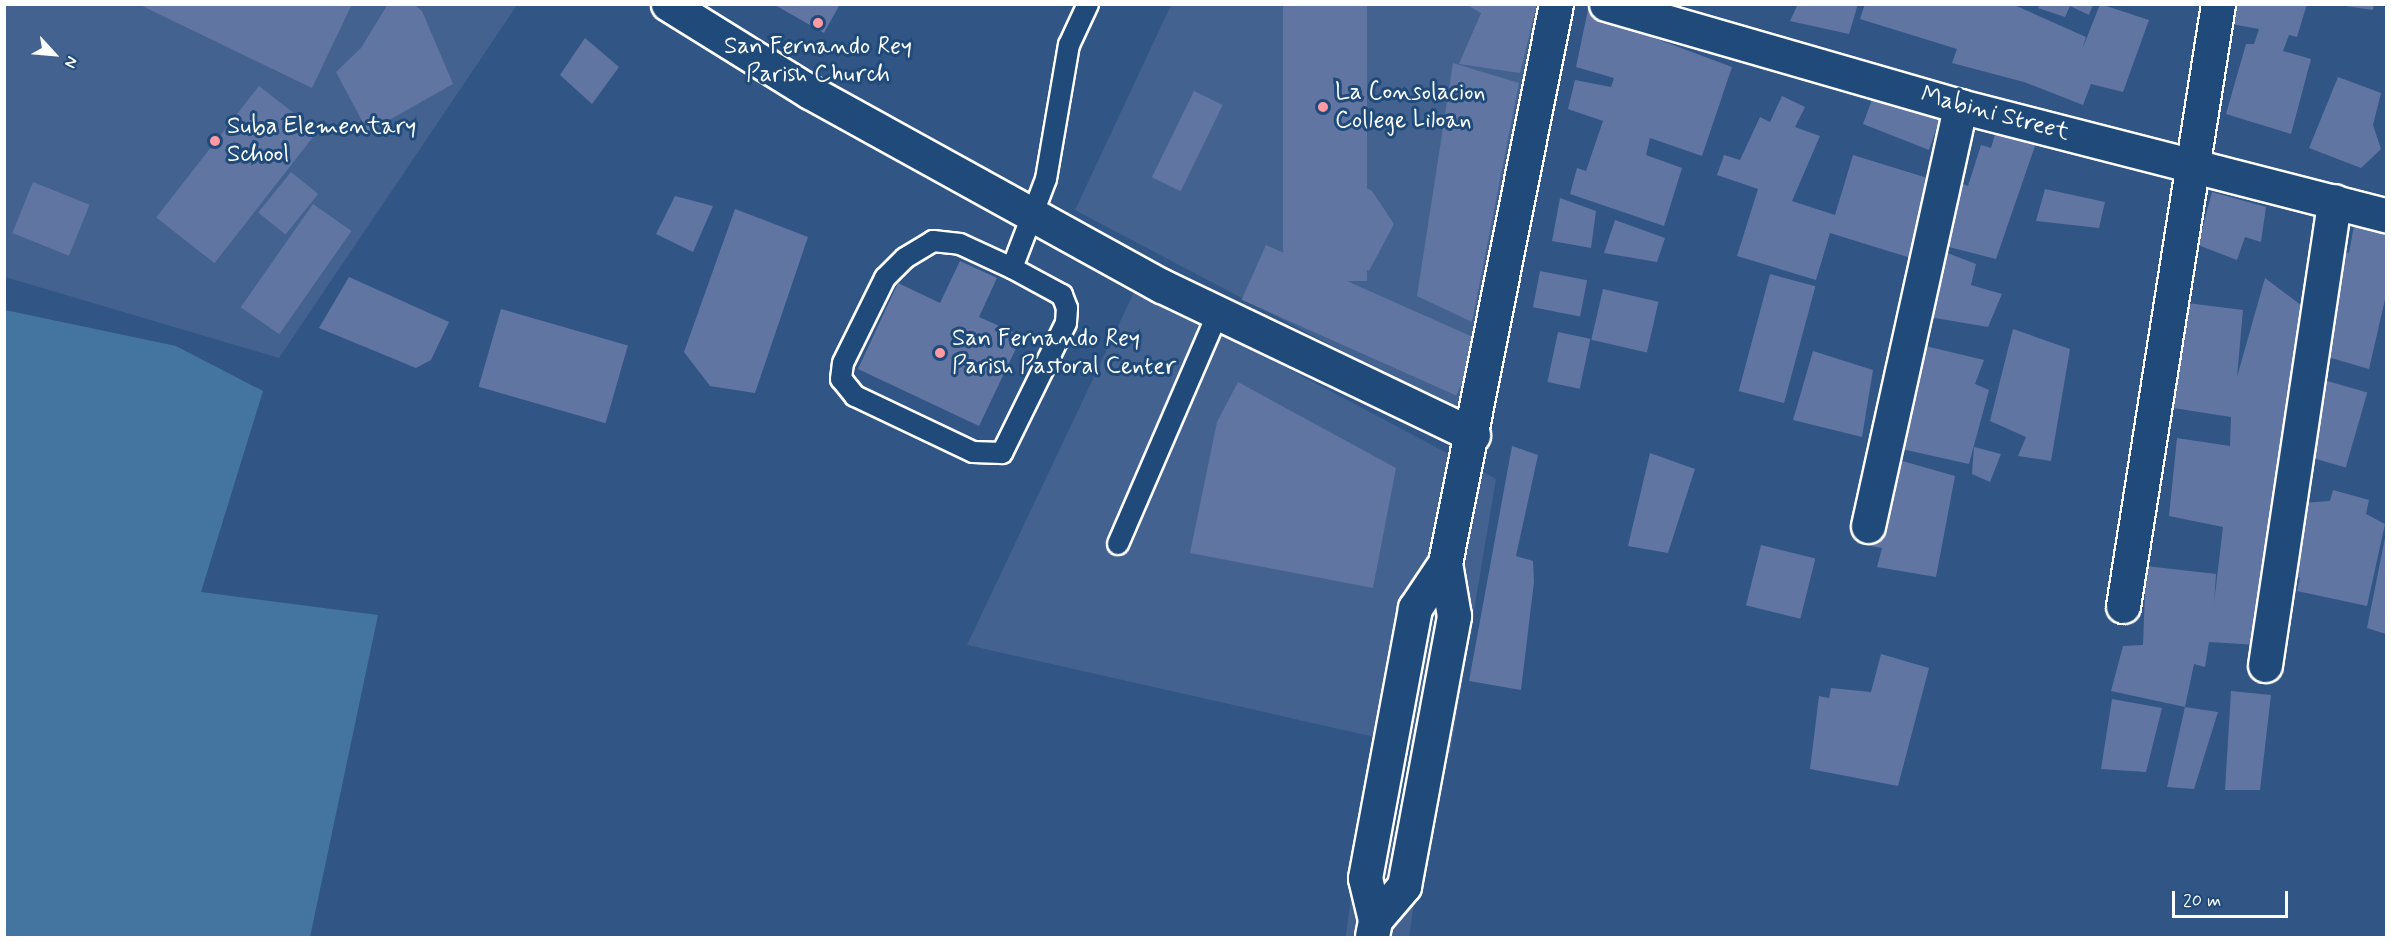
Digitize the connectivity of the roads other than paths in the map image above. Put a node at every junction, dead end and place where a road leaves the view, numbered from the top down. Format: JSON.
{"nodes":[{"id":1,"x":668,"y":4,"type":"edge"},
{"id":2,"x":1088,"y":4,"type":"edge"},
{"id":3,"x":1556,"y":4,"type":"edge"},
{"id":4,"x":1605,"y":4,"type":"edge"},
{"id":5,"x":2218,"y":4,"type":"edge"},
{"id":6,"x":1960,"y":106,"type":"junction"},
{"id":7,"x":2191,"y":165,"type":"junction"},
{"id":8,"x":2334,"y":201,"type":"junction"},
{"id":9,"x":2386,"y":215,"type":"edge"},
{"id":10,"x":1035,"y":217,"type":"junction"},
{"id":11,"x":1012,"y":268,"type":"junction"},
{"id":12,"x":1218,"y":313,"type":"junction"},
{"id":13,"x":1473,"y":435,"type":"junction"},
{"id":14,"x":1868,"y":526,"type":"dead end"},
{"id":15,"x":1119,"y":544,"type":"dead end"},
{"id":16,"x":2123,"y":606,"type":"dead end"},
{"id":17,"x":2265,"y":665,"type":"dead end"},
{"id":18,"x":1373,"y":929,"type":"edge"}],
"edges":[{"from":1,"to":10,"type":"street"},
{"from":2,"to":10,"type":"lane"},
{"from":3,"to":13,"type":"street"},
{"from":4,"to":6,"type":"street","name":"Mabini Street"},
{"from":5,"to":7,"type":"street"},
{"from":6,"to":7,"type":"street","name":"Mabini Street"},
{"from":6,"to":14,"type":"street"},
{"from":7,"to":8,"type":"street","name":"Mabini Street"},
{"from":7,"to":16,"type":"street"},
{"from":8,"to":9,"type":"street","name":"Mabini Street"},
{"from":8,"to":17,"type":"street"},
{"from":10,"to":11,"type":"lane"},
{"from":10,"to":12,"type":"street"},
{"from":11,"to":11,"type":"lane"},
{"from":12,"to":13,"type":"street"},
{"from":12,"to":15,"type":"lane"},
{"from":13,"to":18,"type":"street"}]}
